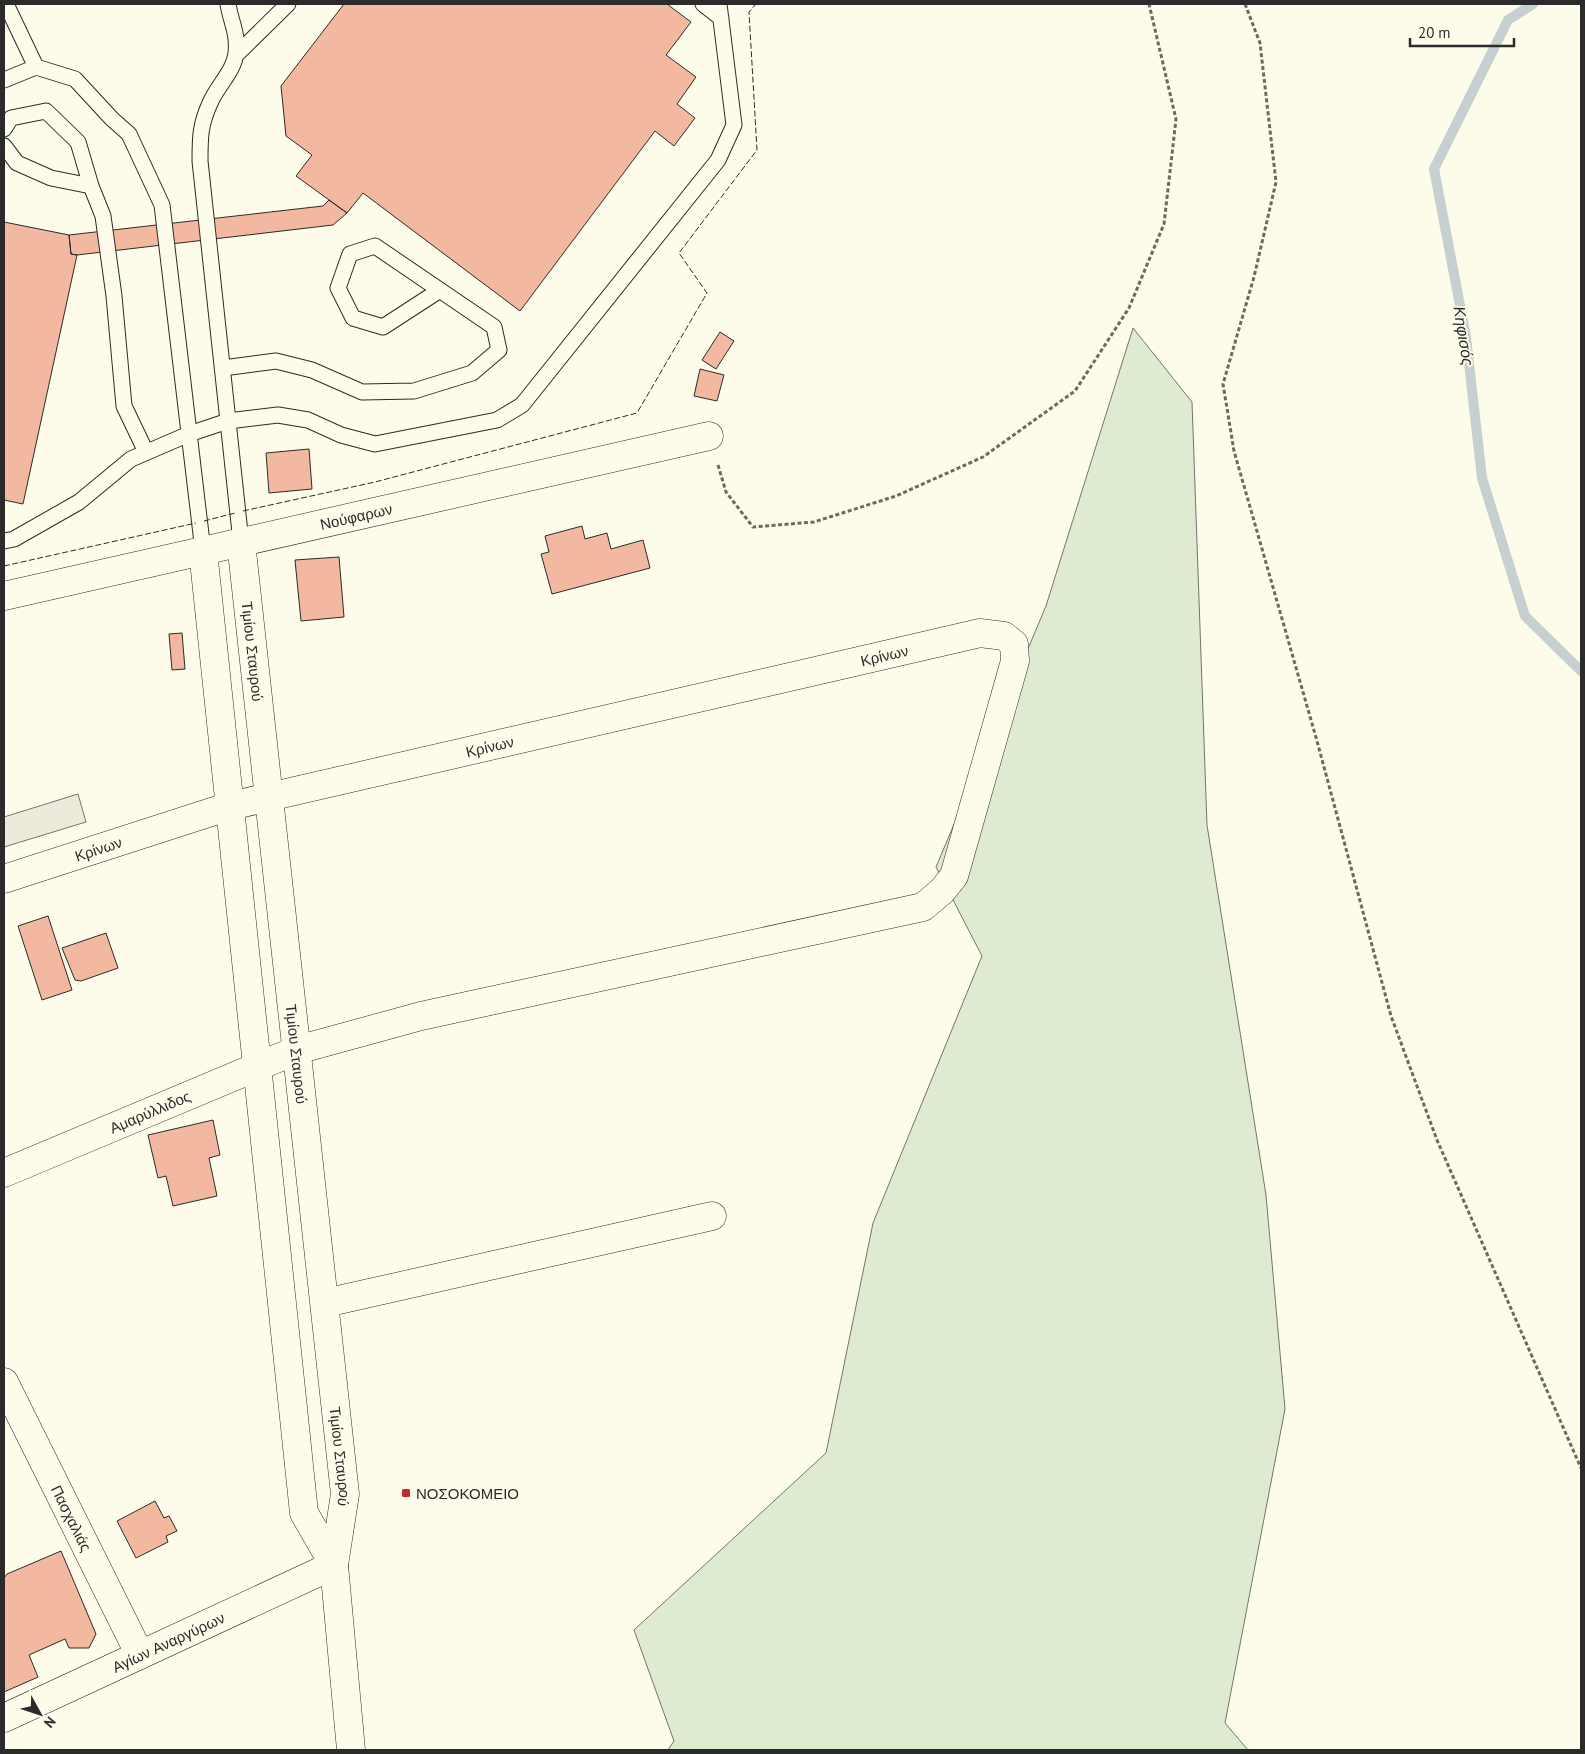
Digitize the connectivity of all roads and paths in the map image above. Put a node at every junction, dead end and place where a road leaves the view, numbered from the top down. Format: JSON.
{"nodes":[{"id":1,"x":6,"y":4,"type":"edge"},
{"id":2,"x":228,"y":4,"type":"edge"},
{"id":3,"x":288,"y":4,"type":"edge"},
{"id":4,"x":703,"y":4,"type":"edge"},
{"id":5,"x":1148,"y":4,"type":"edge"},
{"id":6,"x":1245,"y":4,"type":"edge"},
{"id":7,"x":720,"y":11,"type":"edge"},
{"id":8,"x":236,"y":55,"type":"junction"},
{"id":9,"x":36,"y":67,"type":"junction"},
{"id":10,"x":4,"y":80,"type":"edge"},
{"id":11,"x":4,"y":129,"type":"edge"},
{"id":12,"x":4,"y":146,"type":"edge"},
{"id":13,"x":91,"y":186,"type":"junction"},
{"id":14,"x":440,"y":290,"type":"junction"},
{"id":15,"x":223,"y":368,"type":"junction"},
{"id":16,"x":228,"y":421,"type":"junction"},
{"id":17,"x":189,"y":434,"type":"junction"},
{"id":18,"x":709,"y":436,"type":"joint"},
{"id":19,"x":146,"y":452,"type":"junction"},
{"id":20,"x":4,"y":542,"type":"edge"},
{"id":21,"x":242,"y":542,"type":"junction"},
{"id":22,"x":203,"y":551,"type":"junction"},
{"id":23,"x":4,"y":596,"type":"edge"},
{"id":24,"x":980,"y":632,"type":"joint"},
{"id":25,"x":269,"y":797,"type":"junction"},
{"id":26,"x":230,"y":806,"type":"junction"},
{"id":27,"x":4,"y":879,"type":"edge"},
{"id":28,"x":297,"y":1050,"type":"junction"},
{"id":29,"x":258,"y":1067,"type":"junction"},
{"id":30,"x":4,"y":1173,"type":"edge"},
{"id":31,"x":712,"y":1216,"type":"dead end"},
{"id":32,"x":325,"y":1303,"type":"junction"},
{"id":33,"x":4,"y":1382,"type":"edge"},
{"id":34,"x":1581,"y":1468,"type":"edge"},
{"id":35,"x":334,"y":1565,"type":"junction"},
{"id":36,"x":140,"y":1656,"type":"junction"},
{"id":37,"x":4,"y":1718,"type":"edge"},
{"id":38,"x":351,"y":1750,"type":"edge"}],
"edges":[{"from":1,"to":9,"type":"lane"},
{"from":2,"to":8,"type":"lane"},
{"from":3,"to":8,"type":"lane"},
{"from":4,"to":7,"type":"lane"},
{"from":5,"to":18,"type":"path"},
{"from":6,"to":34,"type":"path"},
{"from":7,"to":16,"type":"lane"},
{"from":8,"to":15,"type":"lane"},
{"from":9,"to":10,"type":"lane"},
{"from":9,"to":17,"type":"lane"},
{"from":11,"to":13,"type":"lane"},
{"from":12,"to":13,"type":"lane"},
{"from":13,"to":19,"type":"lane"},
{"from":14,"to":14,"type":"lane"},
{"from":14,"to":15,"type":"lane"},
{"from":15,"to":16,"type":"lane"},
{"from":16,"to":17,"type":"lane"},
{"from":16,"to":21,"type":"lane"},
{"from":17,"to":19,"type":"lane"},
{"from":17,"to":22,"type":"lane"},
{"from":18,"to":21,"type":"street","name":"Νούφαρων"},
{"from":19,"to":20,"type":"lane"},
{"from":21,"to":22,"type":"street","name":"Νούφαρων"},
{"from":21,"to":25,"type":"street","name":"Τιμίου Σταυρού"},
{"from":22,"to":23,"type":"street","name":"Νούφαρων"},
{"from":22,"to":26,"type":"street","name":"Τιμίου Σταυρού"},
{"from":24,"to":25,"type":"street","name":"Κρίνων"},
{"from":24,"to":28,"type":"street","name":"Αμαρύλλιδος"},
{"from":25,"to":26,"type":"street","name":"Κρίνων"},
{"from":25,"to":28,"type":"street","name":"Τιμίου Σταυρού"},
{"from":26,"to":27,"type":"street","name":"Κρίνων"},
{"from":26,"to":29,"type":"street","name":"Τιμίου Σταυρού"},
{"from":28,"to":29,"type":"street","name":"Αμαρύλλιδος"},
{"from":28,"to":32,"type":"street","name":"Τιμίου Σταυρού"},
{"from":29,"to":30,"type":"street","name":"Αμαρύλλιδος"},
{"from":29,"to":35,"type":"street","name":"Τιμίου Σταυρού"},
{"from":31,"to":32,"type":"street"},
{"from":32,"to":35,"type":"street","name":"Τιμίου Σταυρού"},
{"from":33,"to":36,"type":"street","name":"Πασχαλιάς"},
{"from":35,"to":36,"type":"street","name":"Αγίων Αναργύρων"},
{"from":35,"to":38,"type":"street","name":"Τιμίου Σταυρού"},
{"from":36,"to":37,"type":"street","name":"Αγίων Αναργύρων"}]}
